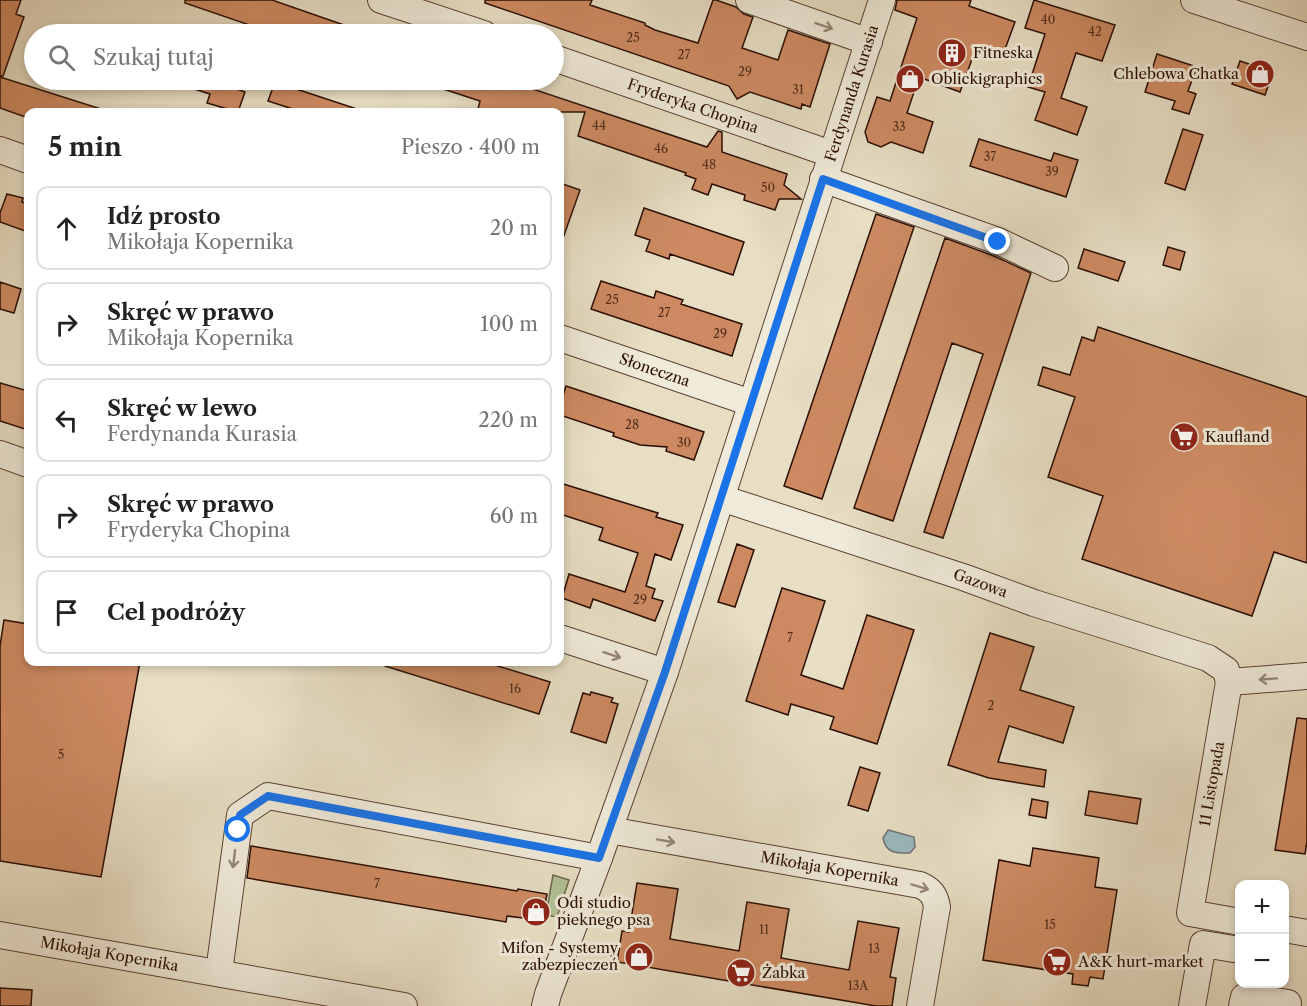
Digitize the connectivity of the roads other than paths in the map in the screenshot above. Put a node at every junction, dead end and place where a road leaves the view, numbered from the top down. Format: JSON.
{"nodes":[{"id":1,"x":381,"y":0,"type":"edge"},
{"id":2,"x":749,"y":0,"type":"edge"},
{"id":3,"x":882,"y":0,"type":"edge"},
{"id":4,"x":1194,"y":0,"type":"edge"},
{"id":5,"x":1236,"y":7,"type":"edge"},
{"id":6,"x":454,"y":24,"type":"edge"},
{"id":7,"x":1307,"y":37,"type":"edge"},
{"id":8,"x":869,"y":42,"type":"junction"},
{"id":9,"x":564,"y":61,"type":"edge"},
{"id":10,"x":0,"y":150,"type":"edge"},
{"id":11,"x":831,"y":154,"type":"junction"},
{"id":12,"x":24,"y":158,"type":"edge"},
{"id":13,"x":823,"y":179,"type":"junction"},
{"id":14,"x":1055,"y":268,"type":"dead end"},
{"id":15,"x":564,"y":339,"type":"edge"},
{"id":16,"x":751,"y":403,"type":"junction"},
{"id":17,"x":0,"y":454,"type":"edge"},
{"id":18,"x":24,"y":463,"type":"edge"},
{"id":19,"x":721,"y":498,"type":"junction"},
{"id":20,"x":564,"y":639,"type":"edge"},
{"id":21,"x":665,"y":672,"type":"junction"},
{"id":22,"x":1307,"y":676,"type":"edge"},
{"id":23,"x":1229,"y":681,"type":"junction"},
{"id":24,"x":609,"y":830,"type":"junction"},
{"id":25,"x":599,"y":858,"type":"junction"},
{"id":26,"x":1235,"y":921,"type":"edge"},
{"id":27,"x":1289,"y":930,"type":"edge"},
{"id":28,"x":1307,"y":933,"type":"edge"},
{"id":29,"x":0,"y":935,"type":"edge"},
{"id":30,"x":1235,"y":949,"type":"edge"},
{"id":31,"x":219,"y":972,"type":"junction"},
{"id":32,"x":1255,"y":988,"type":"edge"},
{"id":33,"x":404,"y":1006,"type":"edge"},
{"id":34,"x":545,"y":1006,"type":"edge"},
{"id":35,"x":920,"y":1006,"type":"edge"},
{"id":36,"x":1192,"y":1006,"type":"edge"},
{"id":37,"x":1242,"y":1006,"type":"edge"},
{"id":38,"x":1262,"y":1006,"type":"edge"},
{"id":39,"x":1287,"y":1006,"type":"edge"}],
"edges":[{"from":1,"to":6,"type":"street"},
{"from":2,"to":8,"type":"street","one_way":true},
{"from":3,"to":8,"type":"street","name":"Ferdynanda Kurasia"},
{"from":4,"to":5,"type":"street"},
{"from":5,"to":7,"type":"street"},
{"from":8,"to":11,"type":"street","name":"Ferdynanda Kurasia"},
{"from":9,"to":11,"type":"street","name":"Fryderyka Chopina"},
{"from":10,"to":12,"type":"street"},
{"from":11,"to":13,"type":"street","name":"Ferdynanda Kurasia"},
{"from":13,"to":14,"type":"street"},
{"from":13,"to":16,"type":"street","name":"Ferdynanda Kurasia"},
{"from":15,"to":16,"type":"street","name":"Słoneczna"},
{"from":16,"to":19,"type":"street","name":"Ferdynanda Kurasia"},
{"from":17,"to":18,"type":"street"},
{"from":19,"to":21,"type":"street","name":"Ferdynanda Kurasia"},
{"from":19,"to":23,"type":"street","name":"Gazowa"},
{"from":20,"to":21,"type":"street","one_way":true},
{"from":21,"to":24,"type":"street","name":"Ferdynanda Kurasia"},
{"from":22,"to":23,"type":"street","one_way":true},
{"from":23,"to":26,"type":"street","name":"11 Listopada"},
{"from":24,"to":25,"type":"street","name":"Ferdynanda Kurasia"},
{"from":24,"to":35,"type":"street","name":"Mikołaja Kopernika","one_way":true},
{"from":25,"to":31,"type":"street","one_way":true},
{"from":25,"to":34,"type":"street","name":"Ferdynanda Kurasia"},
{"from":27,"to":28,"type":"street"},
{"from":29,"to":31,"type":"street","name":"Mikołaja Kopernika"},
{"from":30,"to":36,"type":"street"},
{"from":31,"to":33,"type":"street","name":"Mikołaja Kopernika"},
{"from":32,"to":37,"type":"street"},
{"from":38,"to":39,"type":"street"}]}
